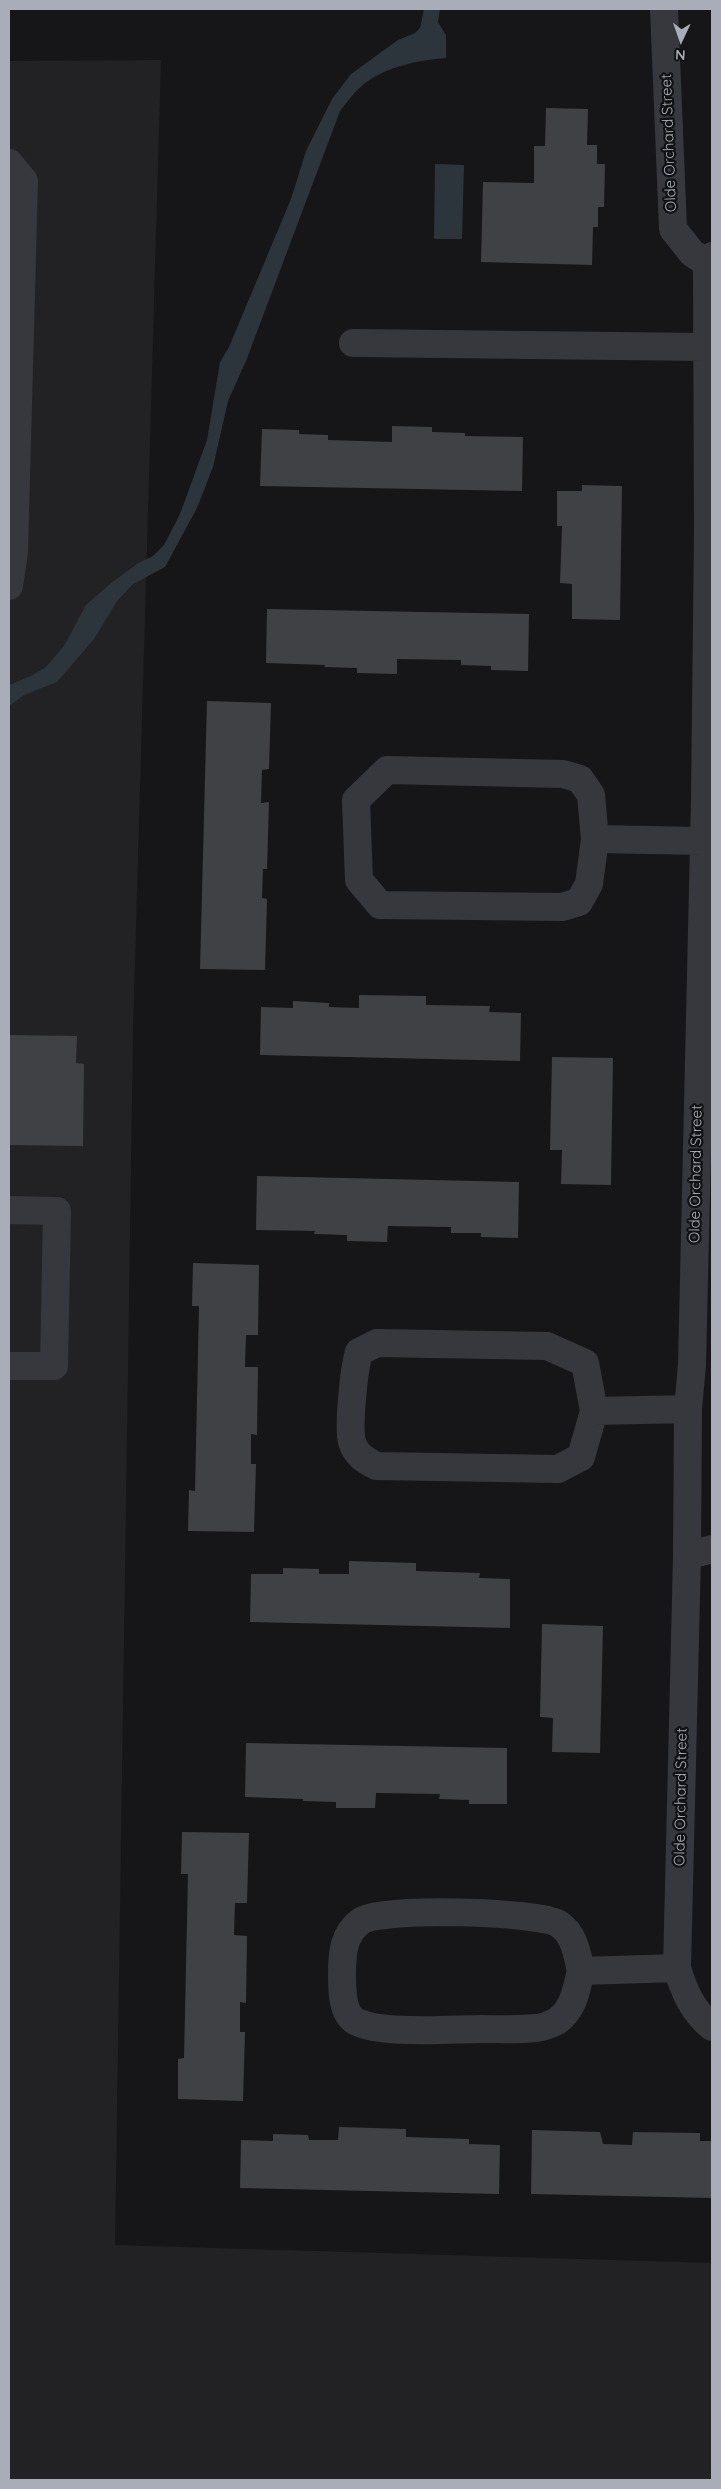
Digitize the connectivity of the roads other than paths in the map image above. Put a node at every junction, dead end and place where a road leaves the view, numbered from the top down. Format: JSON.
{"nodes":[{"id":1,"x":664,"y":9,"type":"edge"},
{"id":2,"x":9,"y":163,"type":"edge"},
{"id":3,"x":710,"y":260,"type":"edge"},
{"id":4,"x":353,"y":342,"type":"dead end"},
{"id":5,"x":706,"y":347,"type":"junction"},
{"id":6,"x":710,"y":415,"type":"edge"},
{"id":7,"x":9,"y":586,"type":"edge"},
{"id":8,"x":708,"y":802,"type":"edge"},
{"id":9,"x":595,"y":839,"type":"junction"},
{"id":10,"x":703,"y":841,"type":"junction"},
{"id":11,"x":706,"y":982,"type":"edge"},
{"id":12,"x":9,"y":1210,"type":"edge"},
{"id":13,"x":9,"y":1366,"type":"edge"},
{"id":14,"x":702,"y":1371,"type":"edge"},
{"id":15,"x":688,"y":1409,"type":"junction"},
{"id":16,"x":594,"y":1411,"type":"junction"},
{"id":17,"x":700,"y":1552,"type":"edge"},
{"id":18,"x":677,"y":1968,"type":"junction"},
{"id":19,"x":580,"y":1971,"type":"junction"},
{"id":20,"x":712,"y":2027,"type":"edge"}],
"edges":[{"from":1,"to":3,"type":"street","name":"Olde Orchard Street"},
{"from":2,"to":7,"type":"street"},
{"from":3,"to":5,"type":"street","name":"Olde Orchard Street"},
{"from":4,"to":5,"type":"street"},
{"from":5,"to":6,"type":"street","name":"Olde Orchard Street"},
{"from":6,"to":8,"type":"street","name":"Olde Orchard Street"},
{"from":8,"to":10,"type":"street","name":"Olde Orchard Street"},
{"from":9,"to":9,"type":"street"},
{"from":9,"to":10,"type":"street"},
{"from":10,"to":11,"type":"street","name":"Olde Orchard Street"},
{"from":11,"to":14,"type":"street","name":"Olde Orchard Street"},
{"from":12,"to":13,"type":"street"},
{"from":14,"to":15,"type":"street","name":"Olde Orchard Street"},
{"from":15,"to":16,"type":"street"},
{"from":15,"to":17,"type":"street","name":"Olde Orchard Street"},
{"from":16,"to":16,"type":"street"},
{"from":17,"to":18,"type":"street","name":"Olde Orchard Street"},
{"from":18,"to":19,"type":"street"},
{"from":18,"to":20,"type":"street","name":"Olde Orchard Street"},
{"from":19,"to":19,"type":"street"}]}
